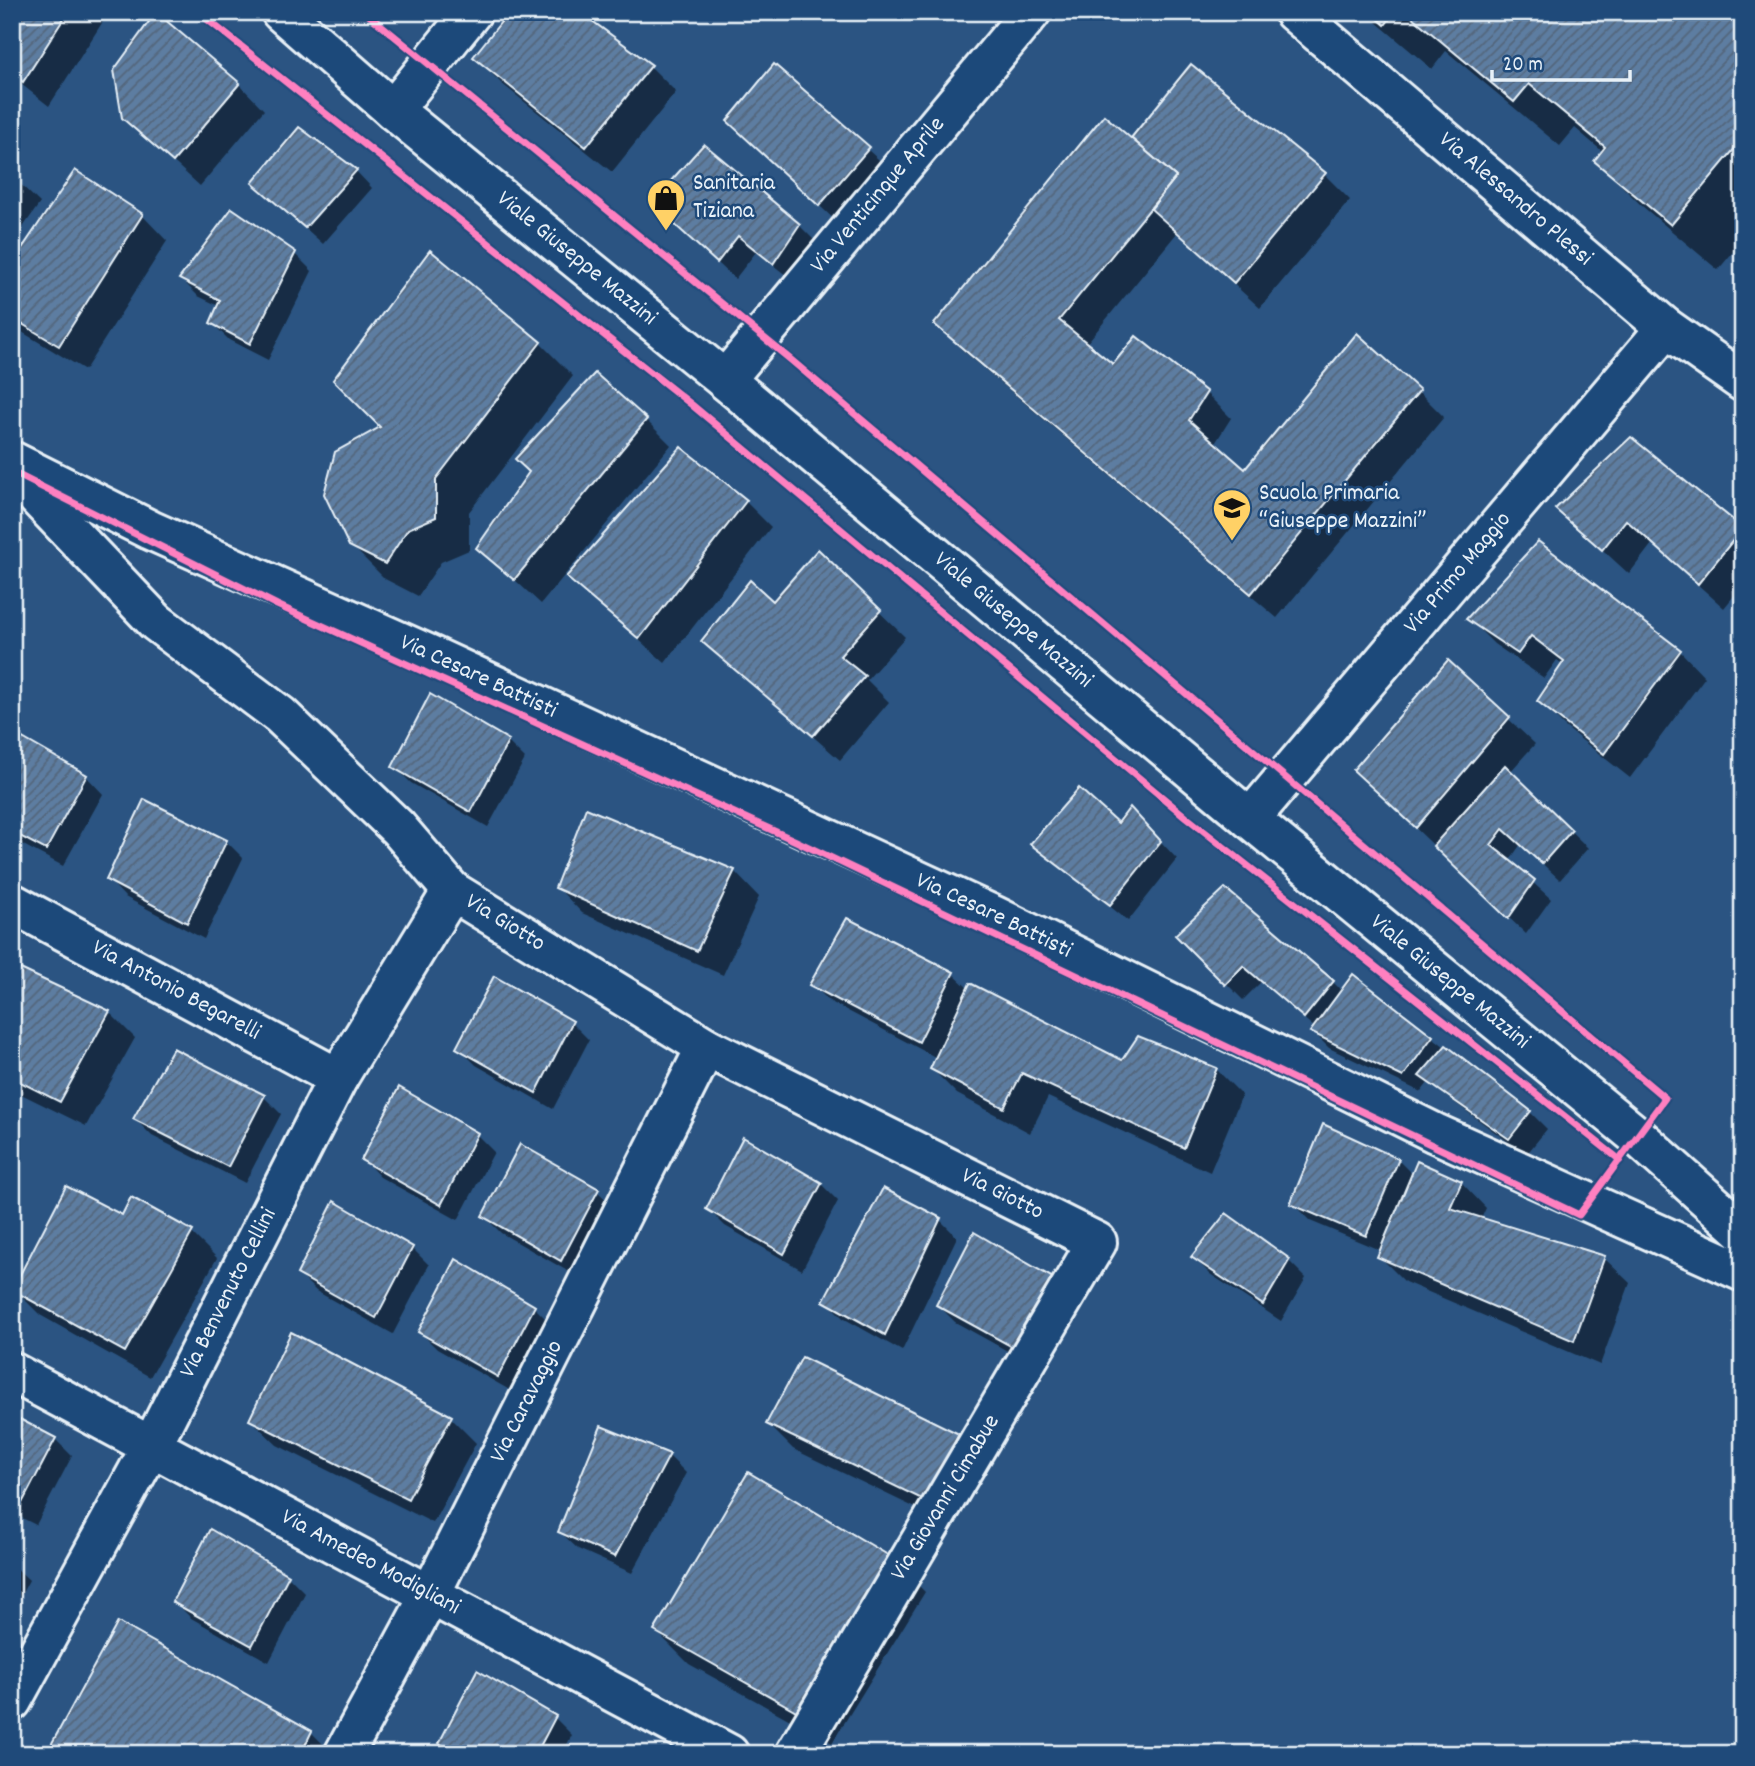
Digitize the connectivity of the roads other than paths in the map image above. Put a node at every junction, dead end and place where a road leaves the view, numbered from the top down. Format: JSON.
{"nodes":[{"id":1,"x":281,"y":12,"type":"edge"},
{"id":2,"x":472,"y":12,"type":"edge"},
{"id":3,"x":1031,"y":12,"type":"edge"},
{"id":4,"x":1294,"y":12,"type":"edge"},
{"id":5,"x":393,"y":110,"type":"junction"},
{"id":6,"x":1666,"y":328,"type":"junction"},
{"id":7,"x":725,"y":380,"type":"junction"},
{"id":8,"x":1743,"y":382,"type":"edge"},
{"id":9,"x":12,"y":461,"type":"edge"},
{"id":10,"x":12,"y":471,"type":"edge"},
{"id":11,"x":1250,"y":819,"type":"junction"},
{"id":12,"x":452,"y":891,"type":"junction"},
{"id":13,"x":12,"y":903,"type":"edge"},
{"id":14,"x":706,"y":1047,"type":"junction"},
{"id":15,"x":338,"y":1078,"type":"junction"},
{"id":16,"x":1743,"y":1231,"type":"edge"},
{"id":17,"x":1097,"y":1242,"type":"joint"},
{"id":18,"x":1743,"y":1272,"type":"edge"},
{"id":19,"x":12,"y":1372,"type":"edge"},
{"id":20,"x":151,"y":1447,"type":"junction"},
{"id":21,"x":430,"y":1595,"type":"junction"},
{"id":22,"x":12,"y":1701,"type":"edge"},
{"id":23,"x":344,"y":1754,"type":"edge"},
{"id":24,"x":729,"y":1754,"type":"edge"},
{"id":25,"x":795,"y":1754,"type":"edge"}],
"edges":[{"from":1,"to":5,"type":"street","name":"Viale Giuseppe Mazzini"},
{"from":2,"to":5,"type":"street"},
{"from":3,"to":7,"type":"street","name":"Via Venticinque Aprile"},
{"from":4,"to":6,"type":"street","name":"Via Alessandro Plessi"},
{"from":5,"to":7,"type":"street","name":"Viale Giuseppe Mazzini"},
{"from":6,"to":8,"type":"street","name":"Via Alessandro Plessi"},
{"from":6,"to":11,"type":"street","name":"Via Primo Maggio"},
{"from":7,"to":11,"type":"street","name":"Viale Giuseppe Mazzini"},
{"from":9,"to":18,"type":"street","name":"Via Cesare Battisti"},
{"from":10,"to":12,"type":"street","name":"Via Giotto"},
{"from":11,"to":16,"type":"street","name":"Viale Giuseppe Mazzini"},
{"from":12,"to":14,"type":"street","name":"Via Giotto"},
{"from":12,"to":15,"type":"street","name":"Via Benvenuto Cellini"},
{"from":13,"to":15,"type":"street","name":"Via Antonio Begarelli"},
{"from":14,"to":17,"type":"street","name":"Via Giotto"},
{"from":14,"to":21,"type":"street","name":"Via Caravaggio"},
{"from":15,"to":20,"type":"street","name":"Via Benvenuto Cellini"},
{"from":17,"to":25,"type":"street","name":"Via Giovanni Cimabue"},
{"from":19,"to":20,"type":"street","name":"Via Amedeo Modigliani"},
{"from":20,"to":21,"type":"street","name":"Via Amedeo Modigliani"},
{"from":20,"to":22,"type":"street","name":"Via Benvenuto Cellini"},
{"from":21,"to":23,"type":"street","name":"Via Caravaggio"},
{"from":21,"to":24,"type":"street","name":"Via Amedeo Modigliani"}]}
